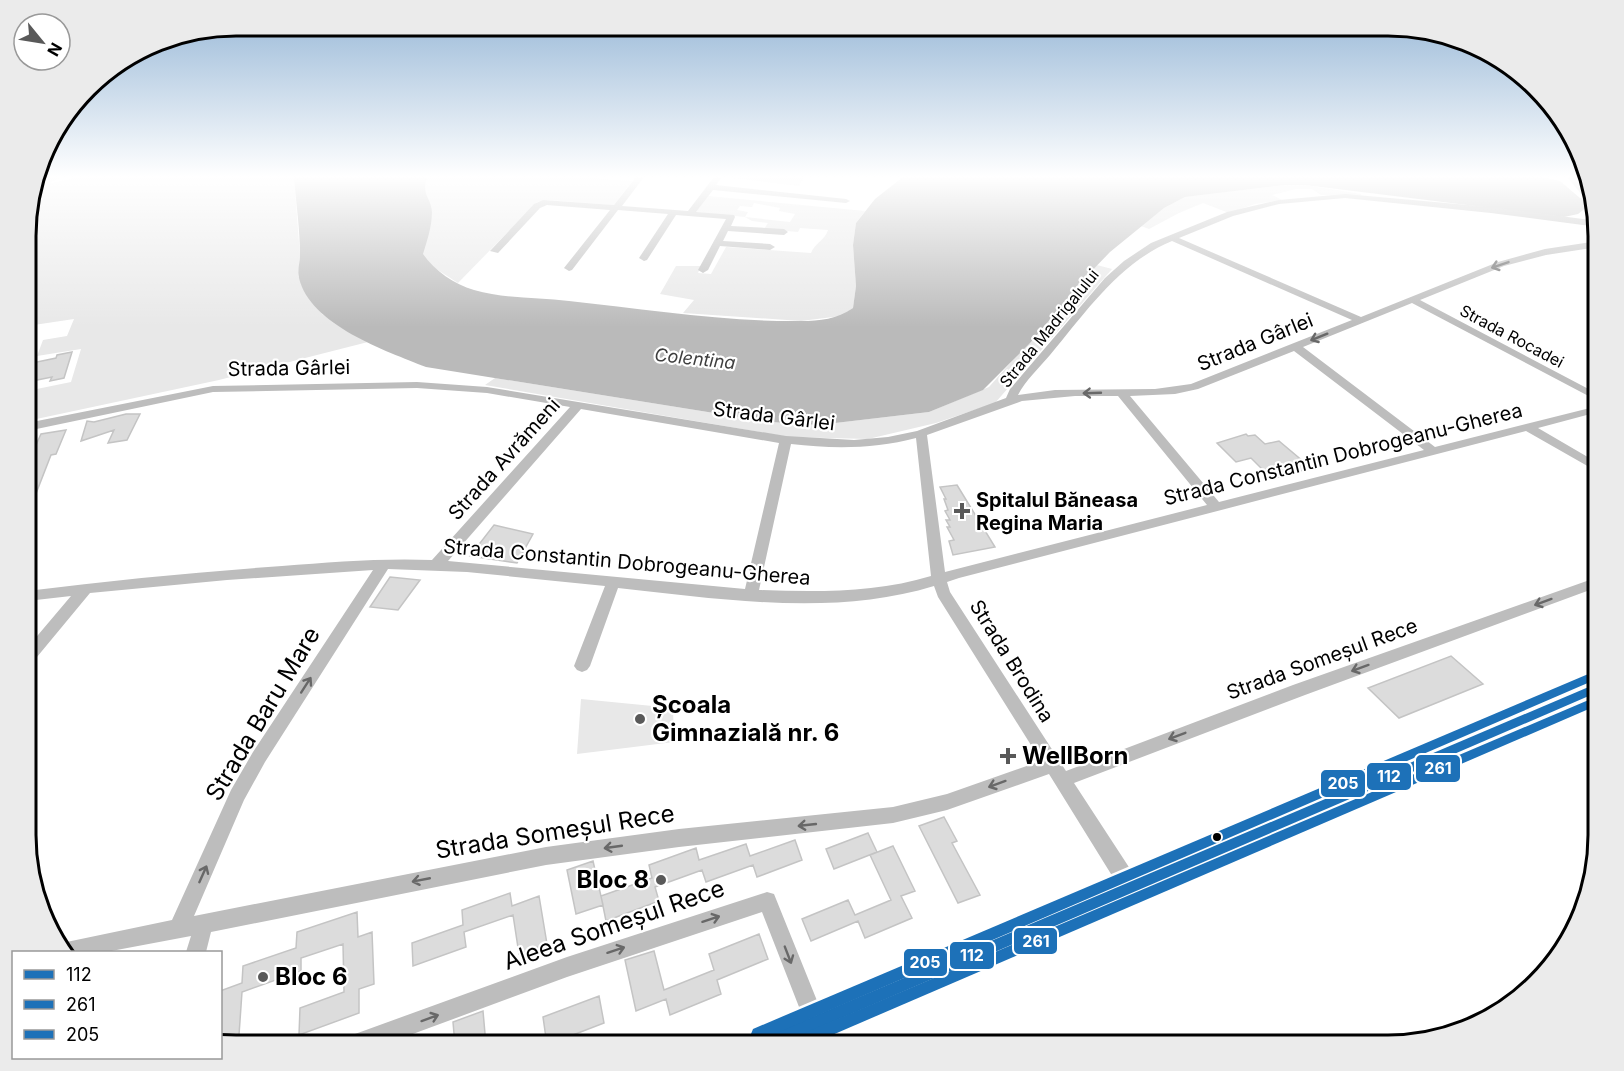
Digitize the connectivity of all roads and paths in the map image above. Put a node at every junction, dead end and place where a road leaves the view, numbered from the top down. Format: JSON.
{"nodes":[{"id":1,"x":518,"y":227,"type":"edge"},
{"id":2,"x":602,"y":227,"type":"edge"},
{"id":3,"x":664,"y":227,"type":"edge"},
{"id":4,"x":1193,"y":227,"type":"edge"},
{"id":5,"x":727,"y":228,"type":"joint"},
{"id":6,"x":784,"y":232,"type":"dead end"},
{"id":7,"x":1170,"y":237,"type":"junction"},
{"id":8,"x":718,"y":243,"type":"junction"},
{"id":9,"x":1588,"y":246,"type":"edge"},
{"id":10,"x":770,"y":247,"type":"dead end"},
{"id":11,"x":495,"y":252,"type":"dead end"},
{"id":12,"x":644,"y":258,"type":"dead end"},
{"id":13,"x":570,"y":268,"type":"dead end"},
{"id":14,"x":703,"y":270,"type":"dead end"},
{"id":15,"x":1411,"y":299,"type":"junction"},
{"id":16,"x":1360,"y":320,"type":"junction"},
{"id":17,"x":1296,"y":347,"type":"junction"},
{"id":18,"x":1120,"y":392,"type":"junction"},
{"id":19,"x":1588,"y":393,"type":"edge"},
{"id":20,"x":1010,"y":403,"type":"junction"},
{"id":21,"x":578,"y":405,"type":"junction"},
{"id":22,"x":1588,"y":412,"type":"edge"},
{"id":23,"x":36,"y":425,"type":"edge"},
{"id":24,"x":1527,"y":427,"type":"junction"},
{"id":25,"x":921,"y":433,"type":"junction"},
{"id":26,"x":786,"y":440,"type":"junction"},
{"id":27,"x":1433,"y":452,"type":"junction"},
{"id":28,"x":1588,"y":462,"type":"edge"},
{"id":29,"x":1216,"y":507,"type":"junction"},
{"id":30,"x":384,"y":565,"type":"junction"},
{"id":31,"x":436,"y":565,"type":"junction"},
{"id":32,"x":939,"y":580,"type":"junction"},
{"id":33,"x":613,"y":583,"type":"junction"},
{"id":34,"x":1588,"y":586,"type":"edge"},
{"id":35,"x":86,"y":588,"type":"junction"},
{"id":36,"x":36,"y":595,"type":"edge"},
{"id":37,"x":751,"y":595,"type":"junction"},
{"id":38,"x":36,"y":648,"type":"edge"},
{"id":39,"x":582,"y":666,"type":"dead end"},
{"id":40,"x":1588,"y":691,"type":"edge"},
{"id":41,"x":1056,"y":772,"type":"junction"},
{"id":42,"x":1131,"y":888,"type":"junction"},
{"id":43,"x":204,"y":923,"type":"junction"},
{"id":44,"x":179,"y":927,"type":"junction"},
{"id":45,"x":72,"y":949,"type":"edge"},
{"id":46,"x":196,"y":951,"type":"edge"},
{"id":47,"x":814,"y":1023,"type":"junction"},
{"id":48,"x":385,"y":1035,"type":"edge"},
{"id":49,"x":786,"y":1035,"type":"edge"}],
"edges":[{"from":1,"to":11,"type":"street"},
{"from":2,"to":13,"type":"street"},
{"from":3,"to":12,"type":"street"},
{"from":4,"to":7,"type":"street","name":"Strada Madrigalului"},
{"from":5,"to":6,"type":"street"},
{"from":5,"to":8,"type":"street"},
{"from":7,"to":16,"type":"street"},
{"from":7,"to":20,"type":"street","name":"Strada Madrigalului"},
{"from":8,"to":10,"type":"street"},
{"from":8,"to":14,"type":"street"},
{"from":9,"to":15,"type":"street","name":"Strada Gârlei","one_way":true},
{"from":15,"to":16,"type":"street","name":"Strada Gârlei"},
{"from":15,"to":19,"type":"street","name":"Strada Rocadei"},
{"from":16,"to":17,"type":"street","name":"Strada Gârlei","one_way":true},
{"from":17,"to":18,"type":"street","name":"Strada Gârlei"},
{"from":17,"to":27,"type":"street"},
{"from":18,"to":20,"type":"street","name":"Strada Gârlei","one_way":true},
{"from":18,"to":29,"type":"street"},
{"from":20,"to":25,"type":"street","name":"Strada Gârlei"},
{"from":21,"to":23,"type":"street","name":"Strada Gârlei"},
{"from":21,"to":26,"type":"street","name":"Strada Gârlei"},
{"from":21,"to":31,"type":"street","name":"Strada Avrămeni"},
{"from":22,"to":24,"type":"street","name":"Strada Constantin Dobrogeanu-Gherea"},
{"from":24,"to":27,"type":"street","name":"Strada Constantin Dobrogeanu-Gherea"},
{"from":24,"to":28,"type":"street"},
{"from":25,"to":26,"type":"street","name":"Strada Gârlei"},
{"from":25,"to":32,"type":"street","name":"Strada Brodina"},
{"from":26,"to":37,"type":"street"},
{"from":27,"to":29,"type":"street","name":"Strada Constantin Dobrogeanu-Gherea"},
{"from":29,"to":32,"type":"street","name":"Strada Constantin Dobrogeanu-Gherea"},
{"from":30,"to":31,"type":"street","name":"Strada Constantin Dobrogeanu-Gherea"},
{"from":30,"to":35,"type":"street","name":"Strada Constantin Dobrogeanu-Gherea"},
{"from":44,"to":30,"type":"street","name":"Strada Baru Mare","one_way":true},
{"from":31,"to":33,"type":"street","name":"Strada Constantin Dobrogeanu-Gherea"},
{"from":32,"to":37,"type":"street","name":"Strada Constantin Dobrogeanu-Gherea"},
{"from":32,"to":41,"type":"street","name":"Strada Brodina"},
{"from":33,"to":37,"type":"street","name":"Strada Constantin Dobrogeanu-Gherea"},
{"from":33,"to":39,"type":"street"},
{"from":34,"to":41,"type":"street","name":"Strada Someșul Rece","one_way":true},
{"from":35,"to":36,"type":"street","name":"Strada Constantin Dobrogeanu-Gherea"},
{"from":35,"to":38,"type":"street"},
{"from":40,"to":42,"type":"main road"},
{"from":41,"to":42,"type":"street","name":"Strada Brodina"},
{"from":41,"to":43,"type":"street","name":"Strada Someșul Rece","one_way":true},
{"from":42,"to":47,"type":"main road"},
{"from":43,"to":44,"type":"street","name":"Strada Someșul Rece"},
{"from":43,"to":46,"type":"street"},
{"from":44,"to":45,"type":"street","name":"Strada Someșul Rece"},
{"from":48,"to":47,"type":"street","name":"Aleea Someșul Rece","one_way":true},
{"from":47,"to":49,"type":"main road"}]}
